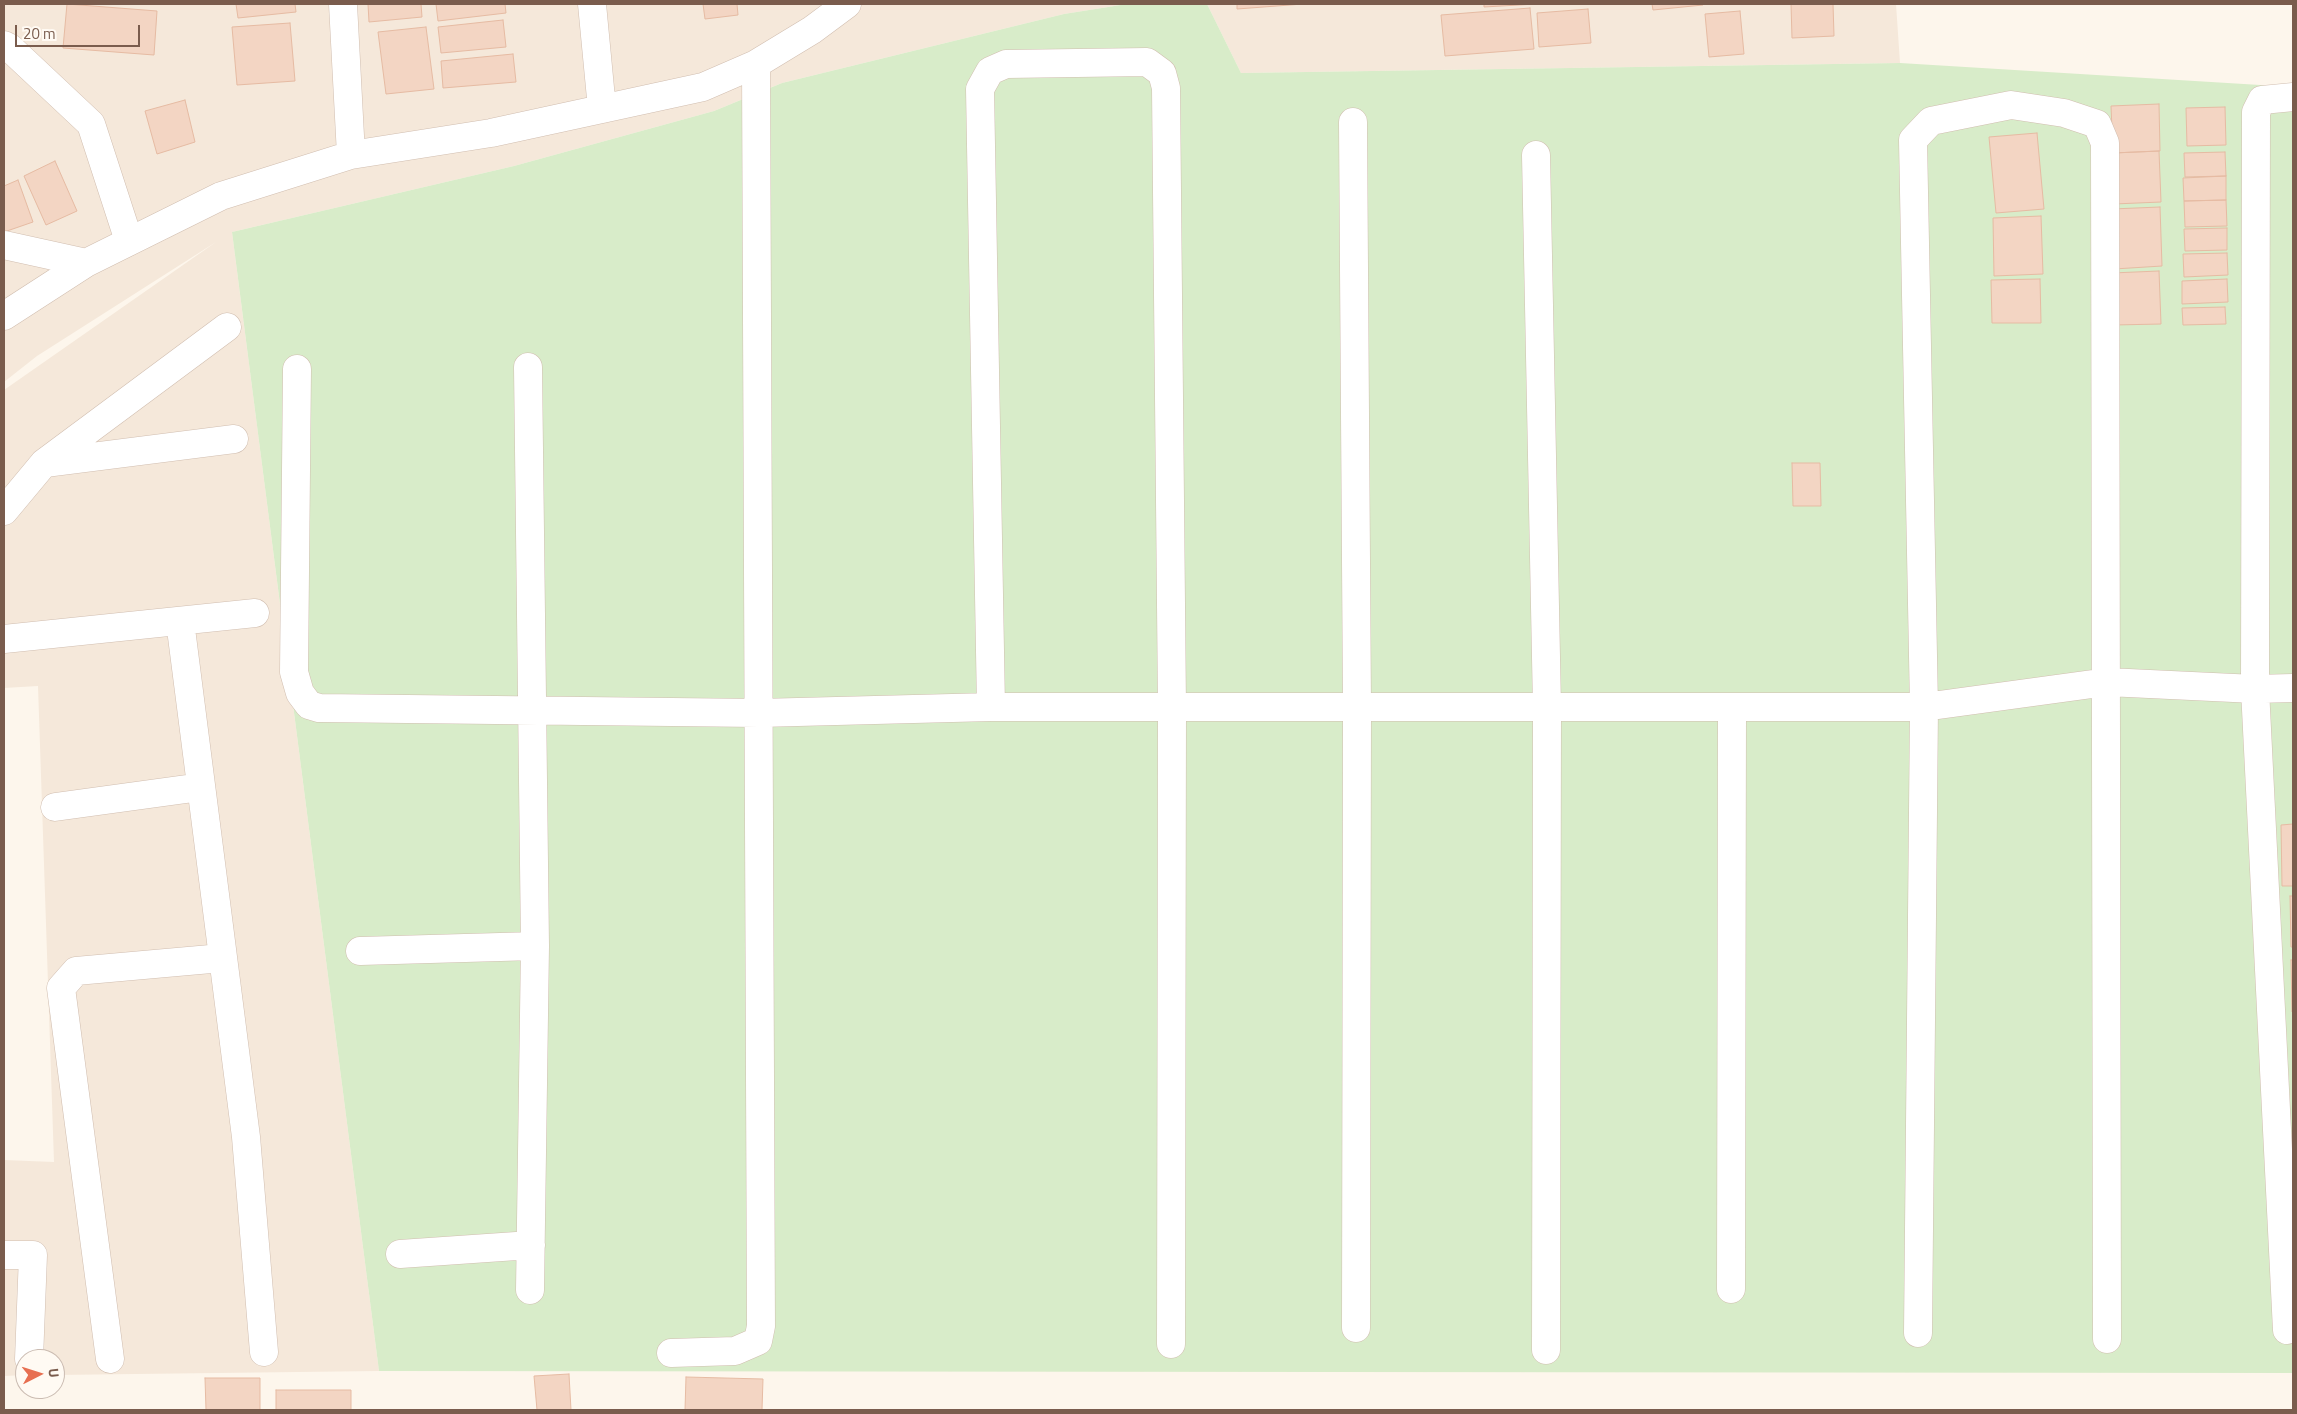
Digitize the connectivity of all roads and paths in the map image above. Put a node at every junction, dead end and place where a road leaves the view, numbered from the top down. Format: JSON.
{"nodes":[{"id":1,"x":343,"y":4,"type":"edge"},
{"id":2,"x":592,"y":4,"type":"edge"},
{"id":3,"x":847,"y":4,"type":"edge"},
{"id":4,"x":4,"y":45,"type":"edge"},
{"id":5,"x":756,"y":64,"type":"junction"},
{"id":6,"x":2293,"y":97,"type":"edge"},
{"id":7,"x":602,"y":109,"type":"junction"},
{"id":8,"x":1353,"y":122,"type":"dead end"},
{"id":9,"x":351,"y":155,"type":"junction"},
{"id":10,"x":1536,"y":155,"type":"dead end"},
{"id":11,"x":129,"y":241,"type":"junction"},
{"id":12,"x":4,"y":245,"type":"edge"},
{"id":13,"x":86,"y":263,"type":"junction"},
{"id":14,"x":4,"y":316,"type":"edge"},
{"id":15,"x":227,"y":327,"type":"dead end"},
{"id":16,"x":528,"y":366,"type":"dead end"},
{"id":17,"x":297,"y":370,"type":"dead end"},
{"id":18,"x":234,"y":439,"type":"dead end"},
{"id":19,"x":44,"y":463,"type":"junction"},
{"id":20,"x":4,"y":511,"type":"edge"},
{"id":21,"x":255,"y":613,"type":"dead end"},
{"id":22,"x":180,"y":621,"type":"junction"},
{"id":23,"x":4,"y":638,"type":"edge"},
{"id":24,"x":2107,"y":682,"type":"junction"},
{"id":25,"x":2293,"y":688,"type":"edge"},
{"id":26,"x":2255,"y":689,"type":"junction"},
{"id":27,"x":991,"y":707,"type":"junction"},
{"id":28,"x":1358,"y":707,"type":"junction"},
{"id":29,"x":1547,"y":707,"type":"junction"},
{"id":30,"x":1732,"y":707,"type":"junction"},
{"id":31,"x":1924,"y":707,"type":"junction"},
{"id":32,"x":1172,"y":708,"type":"junction"},
{"id":33,"x":532,"y":710,"type":"junction"},
{"id":34,"x":759,"y":712,"type":"junction"},
{"id":35,"x":200,"y":787,"type":"junction"},
{"id":36,"x":55,"y":807,"type":"dead end"},
{"id":37,"x":535,"y":946,"type":"junction"},
{"id":38,"x":360,"y":951,"type":"dead end"},
{"id":39,"x":222,"y":958,"type":"junction"},
{"id":40,"x":531,"y":1245,"type":"junction"},
{"id":41,"x":400,"y":1254,"type":"dead end"},
{"id":42,"x":4,"y":1255,"type":"edge"},
{"id":43,"x":1731,"y":1289,"type":"dead end"},
{"id":44,"x":530,"y":1290,"type":"dead end"},
{"id":45,"x":1356,"y":1328,"type":"dead end"},
{"id":46,"x":2287,"y":1330,"type":"dead end"},
{"id":47,"x":1918,"y":1333,"type":"dead end"},
{"id":48,"x":2106,"y":1339,"type":"dead end"},
{"id":49,"x":1171,"y":1344,"type":"dead end"},
{"id":50,"x":29,"y":1349,"type":"edge"},
{"id":51,"x":1546,"y":1350,"type":"dead end"},
{"id":52,"x":264,"y":1352,"type":"dead end"},
{"id":53,"x":671,"y":1353,"type":"dead end"},
{"id":54,"x":110,"y":1359,"type":"dead end"}],
"edges":[{"from":1,"to":9,"type":"street"},
{"from":2,"to":7,"type":"street"},
{"from":3,"to":5,"type":"street"},
{"from":4,"to":11,"type":"street"},
{"from":5,"to":7,"type":"street"},
{"from":5,"to":34,"type":"street"},
{"from":6,"to":26,"type":"street"},
{"from":7,"to":9,"type":"street"},
{"from":8,"to":28,"type":"street"},
{"from":9,"to":11,"type":"street"},
{"from":10,"to":29,"type":"street"},
{"from":11,"to":13,"type":"street"},
{"from":12,"to":13,"type":"street"},
{"from":13,"to":14,"type":"street"},
{"from":15,"to":19,"type":"street"},
{"from":16,"to":33,"type":"street"},
{"from":17,"to":33,"type":"street"},
{"from":18,"to":19,"type":"street"},
{"from":19,"to":20,"type":"street"},
{"from":21,"to":22,"type":"street"},
{"from":22,"to":23,"type":"street"},
{"from":22,"to":35,"type":"street"},
{"from":24,"to":26,"type":"street"},
{"from":24,"to":31,"type":"street"},
{"from":24,"to":31,"type":"street"},
{"from":24,"to":48,"type":"street"},
{"from":25,"to":26,"type":"street"},
{"from":26,"to":46,"type":"street"},
{"from":27,"to":32,"type":"street"},
{"from":27,"to":32,"type":"street"},
{"from":27,"to":34,"type":"street"},
{"from":28,"to":29,"type":"street"},
{"from":28,"to":32,"type":"street"},
{"from":28,"to":45,"type":"street"},
{"from":29,"to":30,"type":"street"},
{"from":29,"to":51,"type":"street"},
{"from":30,"to":31,"type":"street"},
{"from":30,"to":43,"type":"street"},
{"from":31,"to":47,"type":"street"},
{"from":32,"to":49,"type":"street"},
{"from":33,"to":34,"type":"street"},
{"from":33,"to":37,"type":"street"},
{"from":34,"to":53,"type":"street"},
{"from":35,"to":36,"type":"street"},
{"from":35,"to":39,"type":"street"},
{"from":37,"to":38,"type":"street"},
{"from":37,"to":40,"type":"street"},
{"from":39,"to":52,"type":"street"},
{"from":39,"to":54,"type":"street"},
{"from":40,"to":41,"type":"street"},
{"from":40,"to":44,"type":"street"},
{"from":42,"to":50,"type":"street"}]}
